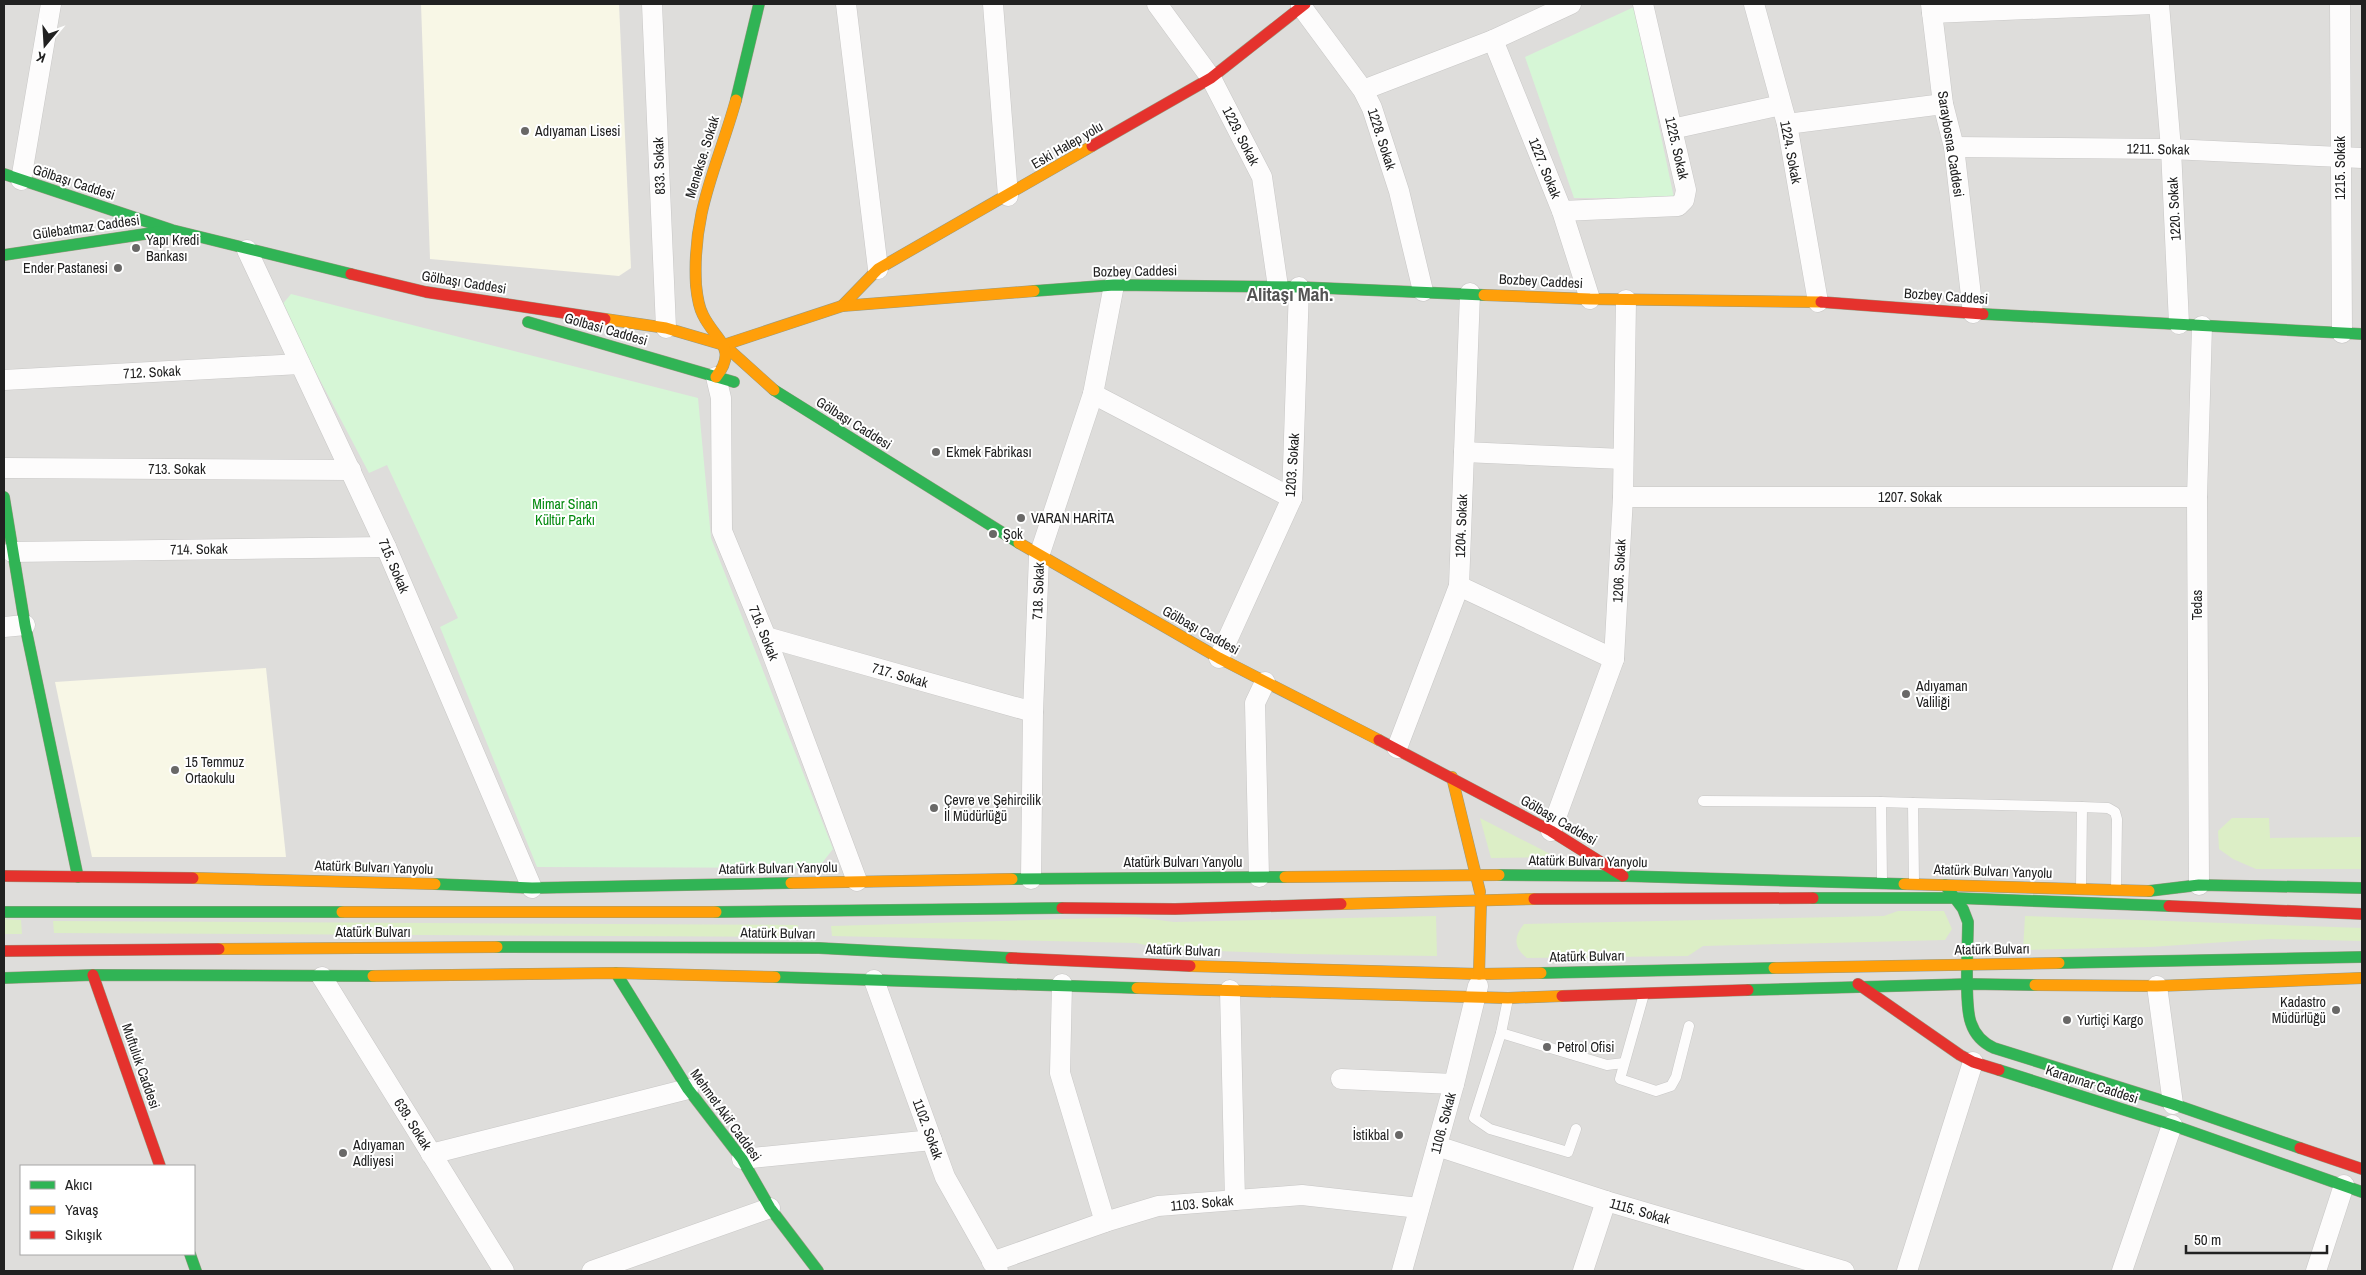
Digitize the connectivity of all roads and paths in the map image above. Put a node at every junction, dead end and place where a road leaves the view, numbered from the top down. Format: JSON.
{"nodes":[{"id":1,"x":51,"y":4,"type":"edge"},
{"id":2,"x":652,"y":4,"type":"edge"},
{"id":3,"x":759,"y":4,"type":"edge"},
{"id":4,"x":846,"y":4,"type":"edge"},
{"id":5,"x":993,"y":4,"type":"edge"},
{"id":6,"x":1157,"y":4,"type":"edge"},
{"id":7,"x":1572,"y":4,"type":"edge"},
{"id":8,"x":1642,"y":4,"type":"edge"},
{"id":9,"x":1754,"y":4,"type":"edge"},
{"id":10,"x":2154,"y":4,"type":"edge"},
{"id":11,"x":2159,"y":4,"type":"edge"},
{"id":12,"x":2340,"y":4,"type":"edge"},
{"id":13,"x":1303,"y":5,"type":"edge"},
{"id":14,"x":1931,"y":8,"type":"edge"},
{"id":15,"x":1493,"y":40,"type":"junction"},
{"id":16,"x":1211,"y":78,"type":"junction"},
{"id":17,"x":1363,"y":90,"type":"junction"},
{"id":18,"x":1943,"y":104,"type":"junction"},
{"id":19,"x":1784,"y":114,"type":"junction"},
{"id":20,"x":1672,"y":129,"type":"junction"},
{"id":21,"x":1954,"y":146,"type":"junction"},
{"id":22,"x":2171,"y":149,"type":"junction"},
{"id":23,"x":2340,"y":157,"type":"junction"},
{"id":24,"x":2362,"y":158,"type":"edge"},
{"id":25,"x":12,"y":177,"type":"edge"},
{"id":26,"x":1008,"y":196,"type":"junction"},
{"id":27,"x":1562,"y":211,"type":"junction"},
{"id":28,"x":172,"y":230,"type":"junction"},
{"id":29,"x":247,"y":250,"type":"junction"},
{"id":30,"x":4,"y":255,"type":"edge"},
{"id":31,"x":878,"y":269,"type":"junction"},
{"id":32,"x":1114,"y":285,"type":"junction"},
{"id":33,"x":1278,"y":287,"type":"junction"},
{"id":34,"x":1299,"y":287,"type":"junction"},
{"id":35,"x":1423,"y":291,"type":"junction"},
{"id":36,"x":426,"y":292,"type":"junction"},
{"id":37,"x":1470,"y":293,"type":"junction"},
{"id":38,"x":1590,"y":299,"type":"junction"},
{"id":39,"x":1626,"y":300,"type":"junction"},
{"id":40,"x":1818,"y":302,"type":"junction"},
{"id":41,"x":842,"y":306,"type":"junction"},
{"id":42,"x":1973,"y":313,"type":"junction"},
{"id":43,"x":2179,"y":324,"type":"junction"},
{"id":44,"x":2202,"y":326,"type":"junction"},
{"id":45,"x":2352,"y":333,"type":"edge"},
{"id":46,"x":660,"y":343,"type":"junction"},
{"id":47,"x":724,"y":345,"type":"junction"},
{"id":48,"x":300,"y":364,"type":"junction"},
{"id":49,"x":716,"y":377,"type":"junction"},
{"id":50,"x":4,"y":380,"type":"edge"},
{"id":51,"x":778,"y":393,"type":"junction"},
{"id":52,"x":1093,"y":394,"type":"junction"},
{"id":53,"x":1464,"y":452,"type":"junction"},
{"id":54,"x":1624,"y":458,"type":"junction"},
{"id":55,"x":4,"y":468,"type":"edge"},
{"id":56,"x":350,"y":470,"type":"junction"},
{"id":57,"x":4,"y":497,"type":"edge"},
{"id":58,"x":1623,"y":497,"type":"junction"},
{"id":59,"x":2197,"y":497,"type":"junction"},
{"id":60,"x":1292,"y":498,"type":"junction"},
{"id":61,"x":386,"y":547,"type":"junction"},
{"id":62,"x":12,"y":552,"type":"junction"},
{"id":63,"x":1039,"y":556,"type":"junction"},
{"id":64,"x":1459,"y":586,"type":"junction"},
{"id":65,"x":25,"y":625,"type":"junction"},
{"id":66,"x":4,"y":627,"type":"edge"},
{"id":67,"x":766,"y":637,"type":"junction"},
{"id":68,"x":1219,"y":658,"type":"junction"},
{"id":69,"x":1614,"y":659,"type":"junction"},
{"id":70,"x":1265,"y":682,"type":"junction"},
{"id":71,"x":1033,"y":712,"type":"junction"},
{"id":72,"x":1397,"y":748,"type":"junction"},
{"id":73,"x":1452,"y":777,"type":"junction"},
{"id":74,"x":1703,"y":800,"type":"dead end"},
{"id":75,"x":1881,"y":802,"type":"junction"},
{"id":76,"x":1913,"y":803,"type":"junction"},
{"id":77,"x":2082,"y":807,"type":"junction"},
{"id":78,"x":1551,"y":832,"type":"junction"},
{"id":79,"x":1477,"y":875,"type":"junction"},
{"id":80,"x":4,"y":876,"type":"edge"},
{"id":81,"x":1624,"y":876,"type":"junction"},
{"id":82,"x":78,"y":877,"type":"junction"},
{"id":83,"x":1259,"y":877,"type":"junction"},
{"id":84,"x":1031,"y":879,"type":"junction"},
{"id":85,"x":857,"y":882,"type":"junction"},
{"id":86,"x":1882,"y":883,"type":"junction"},
{"id":87,"x":1914,"y":884,"type":"junction"},
{"id":88,"x":1945,"y":885,"type":"junction"},
{"id":89,"x":2199,"y":885,"type":"junction"},
{"id":90,"x":532,"y":888,"type":"junction"},
{"id":91,"x":2080,"y":888,"type":"junction"},
{"id":92,"x":2362,"y":888,"type":"edge"},
{"id":93,"x":2116,"y":890,"type":"junction"},
{"id":94,"x":1955,"y":898,"type":"junction"},
{"id":95,"x":1481,"y":899,"type":"junction"},
{"id":96,"x":4,"y":912,"type":"edge"},
{"id":97,"x":2362,"y":914,"type":"edge"},
{"id":98,"x":4,"y":951,"type":"edge"},
{"id":99,"x":2362,"y":957,"type":"edge"},
{"id":100,"x":1969,"y":965,"type":"junction"},
{"id":101,"x":1832,"y":966,"type":"junction"},
{"id":102,"x":616,"y":972,"type":"junction"},
{"id":103,"x":1479,"y":974,"type":"junction"},
{"id":104,"x":93,"y":975,"type":"junction"},
{"id":105,"x":322,"y":977,"type":"junction"},
{"id":106,"x":4,"y":978,"type":"edge"},
{"id":107,"x":2362,"y":978,"type":"edge"},
{"id":108,"x":874,"y":980,"type":"junction"},
{"id":109,"x":1062,"y":984,"type":"junction"},
{"id":110,"x":1969,"y":984,"type":"junction"},
{"id":111,"x":1861,"y":986,"type":"junction"},
{"id":112,"x":2158,"y":986,"type":"junction"},
{"id":113,"x":1230,"y":990,"type":"junction"},
{"id":114,"x":1644,"y":994,"type":"junction"},
{"id":115,"x":1476,"y":997,"type":"junction"},
{"id":116,"x":1508,"y":998,"type":"junction"},
{"id":117,"x":1689,"y":1026,"type":"dead end"},
{"id":118,"x":1501,"y":1033,"type":"junction"},
{"id":119,"x":1973,"y":1062,"type":"junction"},
{"id":120,"x":1624,"y":1063,"type":"junction"},
{"id":121,"x":1340,"y":1079,"type":"dead end"},
{"id":122,"x":1454,"y":1084,"type":"junction"},
{"id":123,"x":688,"y":1089,"type":"junction"},
{"id":124,"x":2173,"y":1104,"type":"junction"},
{"id":125,"x":2172,"y":1125,"type":"junction"},
{"id":126,"x":1576,"y":1129,"type":"dead end"},
{"id":127,"x":932,"y":1140,"type":"junction"},
{"id":128,"x":1437,"y":1146,"type":"junction"},
{"id":129,"x":431,"y":1154,"type":"junction"},
{"id":130,"x":742,"y":1158,"type":"junction"},
{"id":131,"x":160,"y":1165,"type":"edge"},
{"id":132,"x":2362,"y":1168,"type":"edge"},
{"id":133,"x":2353,"y":1189,"type":"edge"},
{"id":134,"x":1235,"y":1200,"type":"junction"},
{"id":135,"x":1606,"y":1201,"type":"junction"},
{"id":136,"x":770,"y":1208,"type":"junction"},
{"id":137,"x":1419,"y":1208,"type":"junction"},
{"id":138,"x":1105,"y":1222,"type":"junction"},
{"id":139,"x":190,"y":1255,"type":"edge"},
{"id":140,"x":1790,"y":1263,"type":"edge"},
{"id":141,"x":629,"y":1265,"type":"edge"},
{"id":142,"x":995,"y":1266,"type":"edge"},
{"id":143,"x":196,"y":1271,"type":"edge"},
{"id":144,"x":504,"y":1271,"type":"edge"},
{"id":145,"x":592,"y":1271,"type":"edge"},
{"id":146,"x":818,"y":1271,"type":"edge"},
{"id":147,"x":1402,"y":1271,"type":"edge"},
{"id":148,"x":1583,"y":1271,"type":"edge"},
{"id":149,"x":1844,"y":1271,"type":"edge"},
{"id":150,"x":1907,"y":1271,"type":"edge"},
{"id":151,"x":2122,"y":1271,"type":"edge"},
{"id":152,"x":2316,"y":1271,"type":"edge"}],
"edges":[{"from":1,"to":25,"type":"street"},
{"from":2,"to":46,"type":"street","name":"833. Sokak"},
{"from":3,"to":47,"type":"main road","name":"Menekse. Sokak"},
{"from":4,"to":31,"type":"street"},
{"from":5,"to":26,"type":"street"},
{"from":6,"to":16,"type":"street","name":"1229. Sokak"},
{"from":7,"to":15,"type":"street"},
{"from":8,"to":20,"type":"street","name":"1225. Sokak"},
{"from":9,"to":19,"type":"street","name":"1224. Sokak"},
{"from":10,"to":14,"type":"street"},
{"from":11,"to":22,"type":"street","name":"1220. Sokak"},
{"from":12,"to":23,"type":"street","name":"1215. Sokak"},
{"from":13,"to":16,"type":"main road","name":"Eski Halep yolu"},
{"from":13,"to":17,"type":"street","name":"1228. Sokak"},
{"from":14,"to":18,"type":"street","name":"Saraybosna Caddesi"},
{"from":15,"to":17,"type":"street"},
{"from":15,"to":27,"type":"street","name":"1227. Sokak"},
{"from":16,"to":26,"type":"main road","name":"Eski Halep yolu"},
{"from":16,"to":33,"type":"street","name":"1229. Sokak"},
{"from":17,"to":35,"type":"street","name":"1228. Sokak"},
{"from":18,"to":19,"type":"street"},
{"from":18,"to":21,"type":"street","name":"Saraybosna Caddesi"},
{"from":19,"to":20,"type":"street"},
{"from":19,"to":40,"type":"street","name":"1224. Sokak"},
{"from":20,"to":27,"type":"street","name":"1225. Sokak"},
{"from":21,"to":22,"type":"street","name":"1211. Sokak"},
{"from":21,"to":42,"type":"street","name":"Saraybosna Caddesi"},
{"from":22,"to":23,"type":"street","name":"1211. Sokak"},
{"from":22,"to":43,"type":"street","name":"1220. Sokak"},
{"from":23,"to":24,"type":"street","name":"1211. Sokak"},
{"from":23,"to":45,"type":"street","name":"1215. Sokak"},
{"from":25,"to":28,"type":"main road","name":"Gölbaşı Caddesi"},
{"from":26,"to":31,"type":"main road","name":"Eski Halep yolu"},
{"from":27,"to":38,"type":"street","name":"1227. Sokak"},
{"from":28,"to":29,"type":"main road","name":"Gölbaşı Caddesi"},
{"from":28,"to":30,"type":"main road","name":"Gülebatmaz Caddesi"},
{"from":29,"to":36,"type":"main road","name":"Gölbaşı Caddesi"},
{"from":29,"to":48,"type":"street","name":"715. Sokak"},
{"from":31,"to":41,"type":"main road","name":"Eski Halep yolu"},
{"from":32,"to":33,"type":"main road","name":"Bozbey Caddesi"},
{"from":32,"to":41,"type":"main road","name":"Bozbey Caddesi"},
{"from":32,"to":52,"type":"street","name":"718. Sokak"},
{"from":33,"to":34,"type":"main road","name":"Bozbey Caddesi"},
{"from":34,"to":35,"type":"main road","name":"Bozbey Caddesi"},
{"from":34,"to":60,"type":"street","name":"1203. Sokak"},
{"from":35,"to":37,"type":"main road","name":"Bozbey Caddesi"},
{"from":36,"to":46,"type":"main road","name":"Gölbaşı Caddesi"},
{"from":36,"to":46,"type":"main road","name":"Golbasi Caddesi"},
{"from":37,"to":38,"type":"main road","name":"Bozbey Caddesi"},
{"from":37,"to":53,"type":"street","name":"1204. Sokak"},
{"from":38,"to":39,"type":"main road","name":"Bozbey Caddesi"},
{"from":39,"to":40,"type":"main road","name":"Bozbey Caddesi"},
{"from":39,"to":54,"type":"street","name":"1206. Sokak"},
{"from":40,"to":42,"type":"main road","name":"Bozbey Caddesi"},
{"from":41,"to":47,"type":"main road","name":"Bozbey Caddesi"},
{"from":42,"to":43,"type":"main road","name":"Bozbey Caddesi"},
{"from":43,"to":44,"type":"main road","name":"Bozbey Caddesi"},
{"from":44,"to":45,"type":"main road","name":"Bozbey Caddesi"},
{"from":44,"to":59,"type":"street","name":"Tedas"},
{"from":46,"to":47,"type":"main road","name":"Gölbaşı Caddesi"},
{"from":46,"to":49,"type":"main road","name":"Golbasi Caddesi"},
{"from":47,"to":49,"type":"main road"},
{"from":47,"to":51,"type":"main road","name":"Gölbaşı Caddesi"},
{"from":48,"to":50,"type":"street","name":"712. Sokak"},
{"from":48,"to":56,"type":"street","name":"715. Sokak"},
{"from":49,"to":51,"type":"main road","name":"Golbasi Caddesi"},
{"from":49,"to":67,"type":"street","name":"716. Sokak"},
{"from":51,"to":63,"type":"main road","name":"Gölbaşı Caddesi"},
{"from":52,"to":60,"type":"street"},
{"from":52,"to":63,"type":"street","name":"718. Sokak"},
{"from":53,"to":54,"type":"street"},
{"from":53,"to":64,"type":"street","name":"1204. Sokak"},
{"from":54,"to":58,"type":"street","name":"1206. Sokak"},
{"from":55,"to":56,"type":"street","name":"713. Sokak"},
{"from":56,"to":61,"type":"street","name":"715. Sokak"},
{"from":57,"to":62,"type":"main road"},
{"from":58,"to":59,"type":"street","name":"1207. Sokak"},
{"from":58,"to":69,"type":"street","name":"1206. Sokak"},
{"from":59,"to":89,"type":"street","name":"Tedas"},
{"from":60,"to":68,"type":"street","name":"1203. Sokak"},
{"from":61,"to":62,"type":"street","name":"714. Sokak"},
{"from":61,"to":90,"type":"street","name":"715. Sokak"},
{"from":62,"to":65,"type":"main road"},
{"from":63,"to":68,"type":"main road","name":"Gölbaşı Caddesi"},
{"from":63,"to":71,"type":"street","name":"718. Sokak"},
{"from":64,"to":69,"type":"street"},
{"from":64,"to":72,"type":"street","name":"1204. Sokak"},
{"from":65,"to":66,"type":"street"},
{"from":65,"to":82,"type":"main road"},
{"from":67,"to":71,"type":"street","name":"717. Sokak"},
{"from":67,"to":85,"type":"street","name":"716. Sokak"},
{"from":68,"to":70,"type":"main road","name":"Gölbaşı Caddesi"},
{"from":69,"to":78,"type":"street","name":"1206. Sokak"},
{"from":70,"to":72,"type":"main road","name":"Gölbaşı Caddesi"},
{"from":70,"to":83,"type":"street"},
{"from":71,"to":84,"type":"street","name":"718. Sokak"},
{"from":72,"to":73,"type":"main road","name":"Gölbaşı Caddesi"},
{"from":73,"to":78,"type":"main road","name":"Gölbaşı Caddesi"},
{"from":73,"to":79,"type":"main road"},
{"from":74,"to":75,"type":"lane"},
{"from":75,"to":76,"type":"lane"},
{"from":75,"to":86,"type":"lane"},
{"from":76,"to":77,"type":"lane"},
{"from":76,"to":87,"type":"lane"},
{"from":77,"to":91,"type":"lane"},
{"from":77,"to":93,"type":"lane"},
{"from":78,"to":81,"type":"main road","name":"Gölbaşı Caddesi"},
{"from":79,"to":81,"type":"main road","name":"Atatürk Bulvarı Yanyolu"},
{"from":79,"to":83,"type":"main road","name":"Atatürk Bulvarı Yanyolu"},
{"from":79,"to":95,"type":"main road"},
{"from":80,"to":82,"type":"main road","name":"Atatürk Bulvarı Yanyolu"},
{"from":81,"to":86,"type":"main road","name":"Atatürk Bulvarı Yanyolu"},
{"from":82,"to":90,"type":"main road","name":"Atatürk Bulvarı Yanyolu"},
{"from":83,"to":84,"type":"main road","name":"Atatürk Bulvarı Yanyolu"},
{"from":84,"to":85,"type":"main road","name":"Atatürk Bulvarı Yanyolu"},
{"from":85,"to":90,"type":"main road","name":"Atatürk Bulvarı Yanyolu"},
{"from":86,"to":87,"type":"main road","name":"Atatürk Bulvarı Yanyolu"},
{"from":87,"to":88,"type":"main road","name":"Atatürk Bulvarı Yanyolu"},
{"from":88,"to":91,"type":"main road","name":"Atatürk Bulvarı Yanyolu"},
{"from":88,"to":94,"type":"main road","name":"Karapınar Caddesi"},
{"from":89,"to":92,"type":"main road","name":"Atatürk Bulvarı Yanyolu"},
{"from":89,"to":93,"type":"main road","name":"Atatürk Bulvarı Yanyolu"},
{"from":91,"to":93,"type":"main road","name":"Atatürk Bulvarı Yanyolu"},
{"from":94,"to":95,"type":"main road","name":"Atatürk Bulvarı"},
{"from":94,"to":97,"type":"main road","name":"Atatürk Bulvarı"},
{"from":94,"to":100,"type":"main road","name":"Karapınar Caddesi"},
{"from":95,"to":96,"type":"main road","name":"Atatürk Bulvarı"},
{"from":95,"to":103,"type":"main road"},
{"from":98,"to":103,"type":"main road","name":"Atatürk Bulvarı"},
{"from":99,"to":100,"type":"main road","name":"Atatürk Bulvarı"},
{"from":100,"to":101,"type":"main road","name":"Atatürk Bulvarı"},
{"from":100,"to":110,"type":"main road","name":"Karapınar Caddesi"},
{"from":101,"to":103,"type":"main road","name":"Atatürk Bulvarı"},
{"from":101,"to":111,"type":"main road","name":"Karapınar Caddesi"},
{"from":102,"to":105,"type":"main road"},
{"from":102,"to":108,"type":"main road"},
{"from":102,"to":123,"type":"main road","name":"Mehmet Akif Caddesi"},
{"from":103,"to":115,"type":"street","name":"1106. Sokak"},
{"from":104,"to":105,"type":"main road"},
{"from":104,"to":106,"type":"main road"},
{"from":104,"to":131,"type":"main road","name":"Muftuluk Caddesi"},
{"from":105,"to":129,"type":"street","name":"639. Sokak"},
{"from":107,"to":112,"type":"main road"},
{"from":108,"to":109,"type":"main road"},
{"from":108,"to":127,"type":"street","name":"1102. Sokak"},
{"from":109,"to":113,"type":"main road"},
{"from":109,"to":138,"type":"street"},
{"from":110,"to":111,"type":"main road"},
{"from":110,"to":112,"type":"main road"},
{"from":110,"to":124,"type":"main road","name":"Karapınar Caddesi"},
{"from":111,"to":114,"type":"main road"},
{"from":111,"to":119,"type":"main road","name":"Karapınar Caddesi"},
{"from":112,"to":124,"type":"street"},
{"from":113,"to":115,"type":"main road"},
{"from":113,"to":134,"type":"street"},
{"from":114,"to":116,"type":"main road"},
{"from":114,"to":120,"type":"lane"},
{"from":115,"to":116,"type":"main road"},
{"from":115,"to":122,"type":"street","name":"1106. Sokak"},
{"from":116,"to":118,"type":"lane"},
{"from":117,"to":120,"type":"lane"},
{"from":118,"to":120,"type":"lane"},
{"from":118,"to":126,"type":"lane"},
{"from":119,"to":125,"type":"main road","name":"Karapınar Caddesi"},
{"from":119,"to":150,"type":"street"},
{"from":121,"to":122,"type":"street"},
{"from":122,"to":128,"type":"street","name":"1106. Sokak"},
{"from":123,"to":129,"type":"street"},
{"from":123,"to":130,"type":"main road","name":"Mehmet Akif Caddesi"},
{"from":124,"to":132,"type":"main road","name":"Karapınar Caddesi"},
{"from":125,"to":133,"type":"main road","name":"Karapınar Caddesi"},
{"from":125,"to":151,"type":"street"},
{"from":127,"to":130,"type":"street"},
{"from":127,"to":142,"type":"street","name":"1102. Sokak"},
{"from":128,"to":135,"type":"street","name":"1115. Sokak"},
{"from":128,"to":137,"type":"street","name":"1106. Sokak"},
{"from":129,"to":144,"type":"street","name":"639. Sokak"},
{"from":130,"to":136,"type":"main road","name":"Mehmet Akif Caddesi"},
{"from":133,"to":152,"type":"street"},
{"from":134,"to":137,"type":"street","name":"1103. Sokak"},
{"from":134,"to":138,"type":"street","name":"1103. Sokak"},
{"from":135,"to":140,"type":"street","name":"1115. Sokak"},
{"from":135,"to":148,"type":"street"},
{"from":136,"to":141,"type":"street"},
{"from":136,"to":146,"type":"main road","name":"Mehmet Akif Caddesi"},
{"from":137,"to":147,"type":"street","name":"1106. Sokak"},
{"from":138,"to":142,"type":"street","name":"1103. Sokak"},
{"from":139,"to":143,"type":"main road"},
{"from":140,"to":149,"type":"street","name":"1115. Sokak"},
{"from":141,"to":145,"type":"street"}]}
